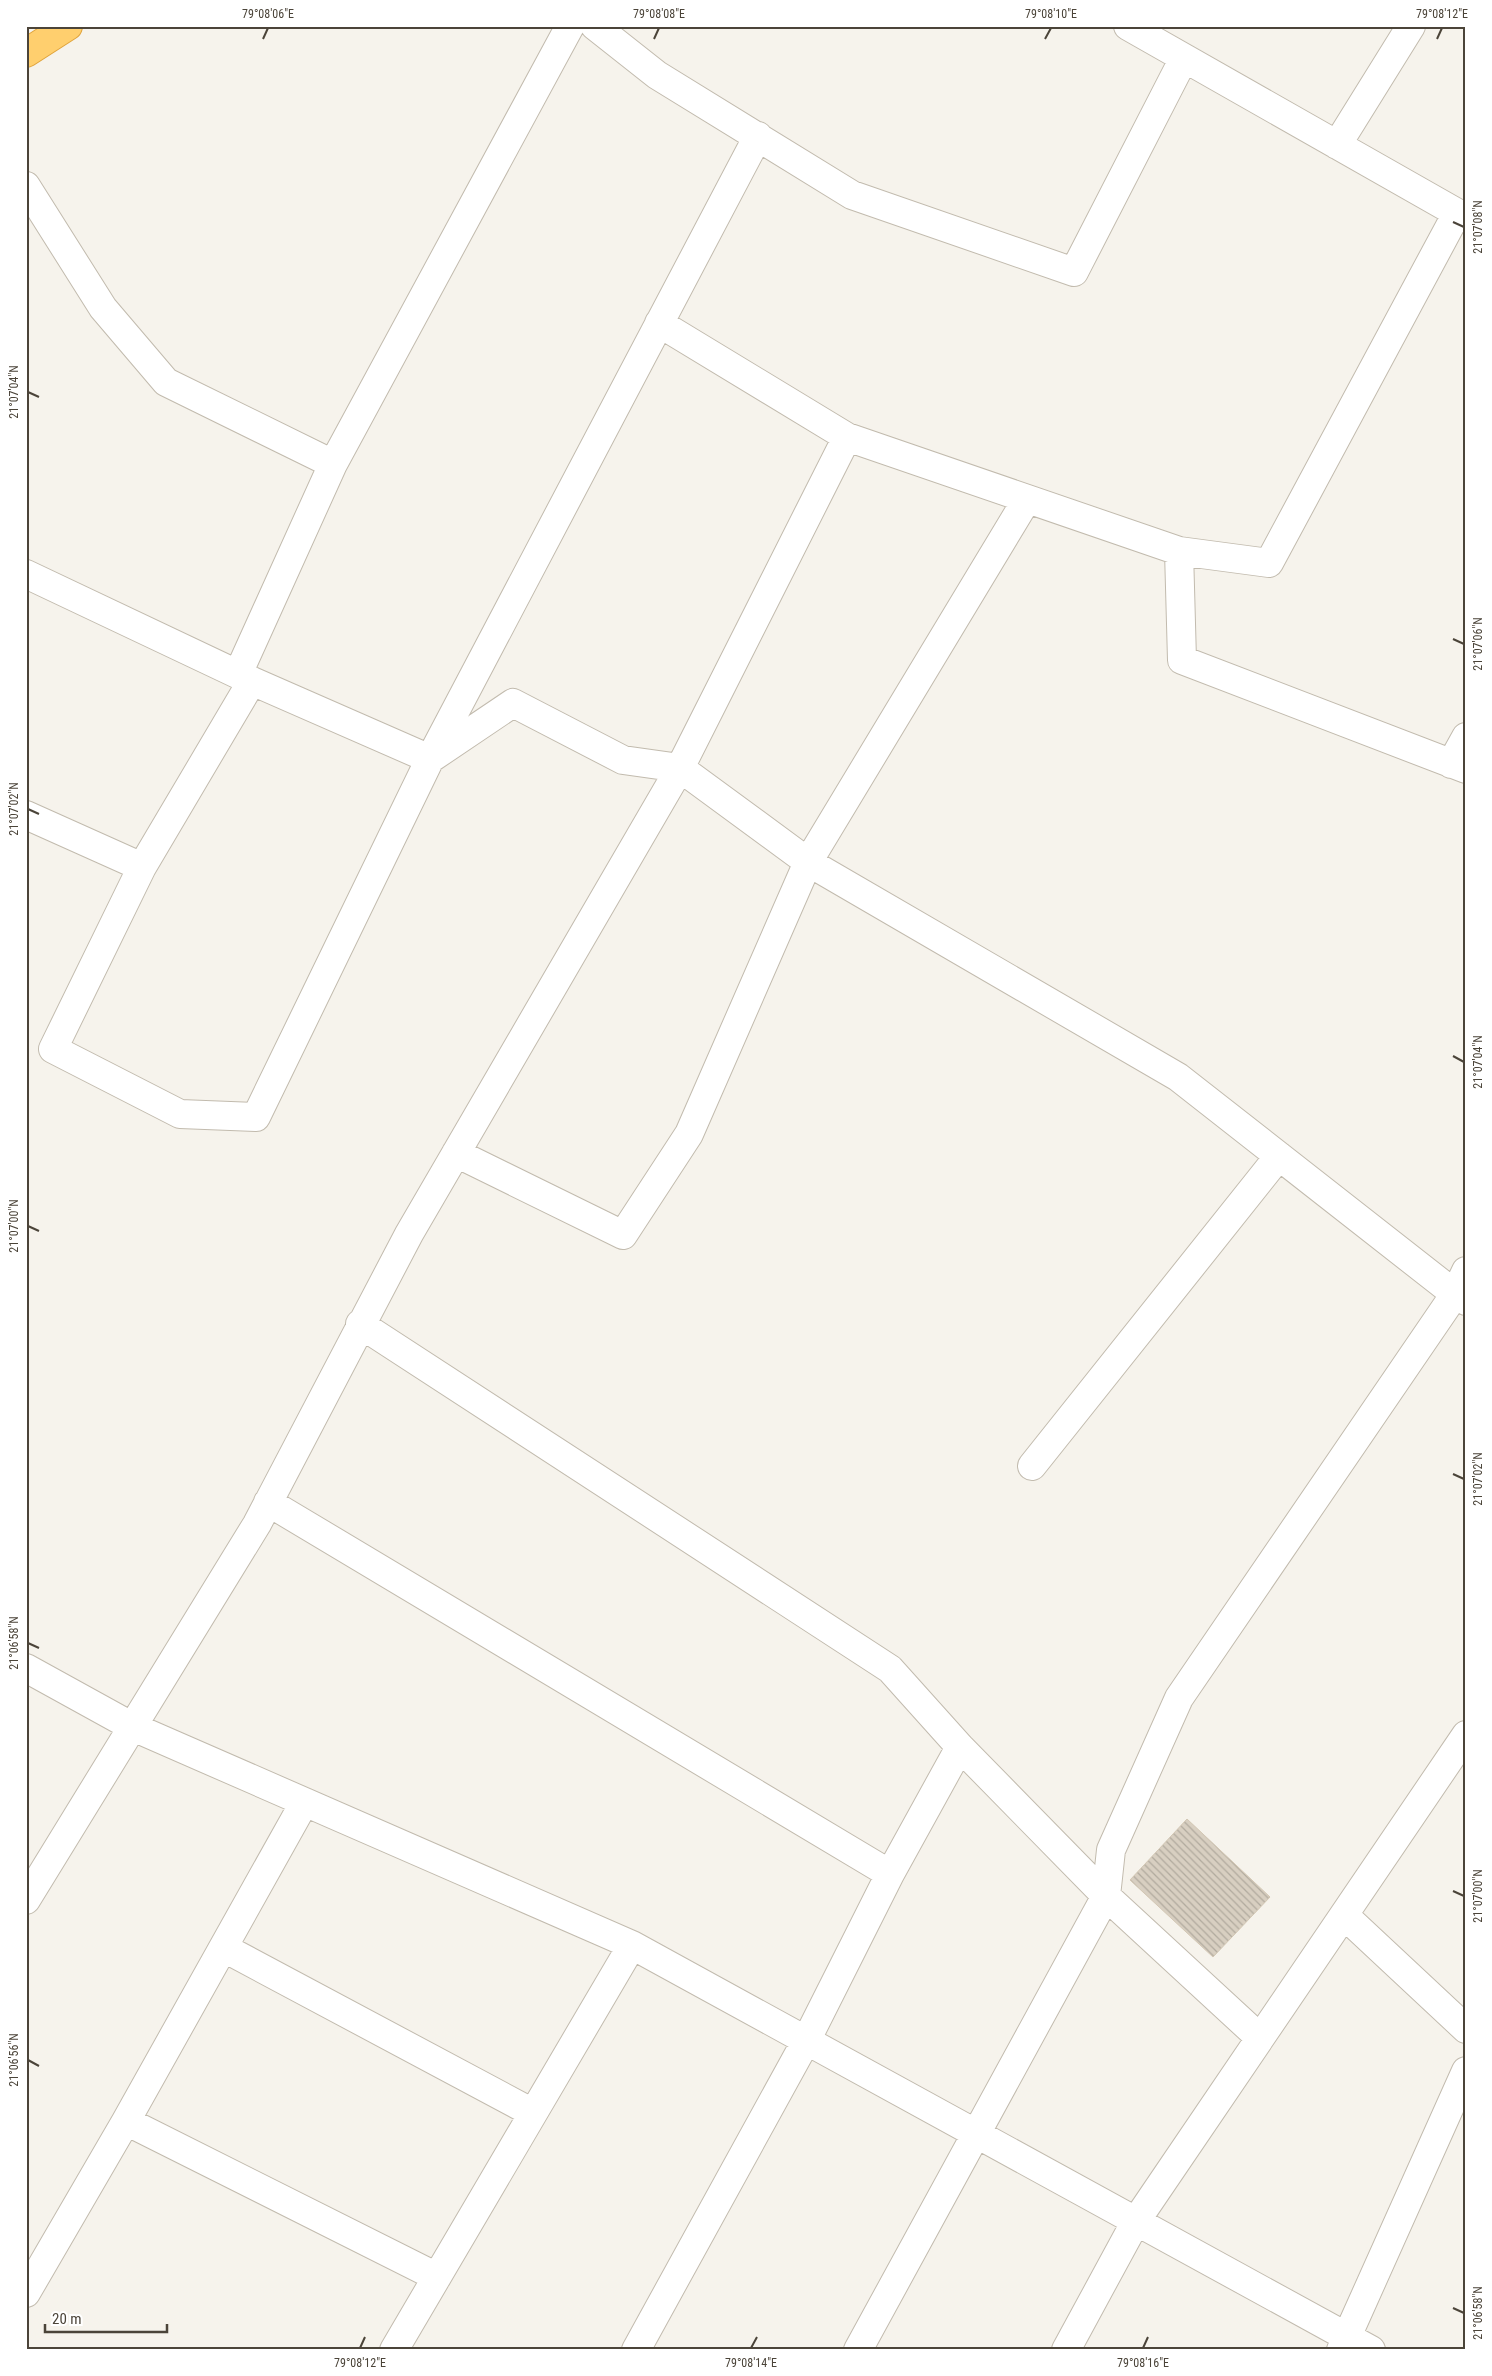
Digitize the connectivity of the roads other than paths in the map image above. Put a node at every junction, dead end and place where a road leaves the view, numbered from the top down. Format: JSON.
{"nodes":[{"id":1,"x":68,"y":26,"type":"edge"},
{"id":2,"x":570,"y":26,"type":"edge"},
{"id":3,"x":595,"y":26,"type":"edge"},
{"id":4,"x":1128,"y":26,"type":"edge"},
{"id":5,"x":1411,"y":26,"type":"edge"},
{"id":6,"x":26,"y":53,"type":"edge"},
{"id":7,"x":1184,"y":58,"type":"junction"},
{"id":8,"x":758,"y":136,"type":"junction"},
{"id":9,"x":1338,"y":145,"type":"junction"},
{"id":10,"x":26,"y":186,"type":"edge"},
{"id":11,"x":1461,"y":216,"type":"edge"},
{"id":12,"x":659,"y":323,"type":"junction"},
{"id":13,"x":847,"y":437,"type":"junction"},
{"id":14,"x":332,"y":464,"type":"junction"},
{"id":15,"x":1027,"y":499,"type":"junction"},
{"id":16,"x":1179,"y":551,"type":"junction"},
{"id":17,"x":26,"y":574,"type":"edge"},
{"id":18,"x":245,"y":678,"type":"junction"},
{"id":19,"x":1466,"y":737,"type":"edge"},
{"id":20,"x":430,"y":758,"type":"junction"},
{"id":21,"x":1459,"y":767,"type":"edge"},
{"id":22,"x":680,"y":768,"type":"junction"},
{"id":23,"x":26,"y":815,"type":"edge"},
{"id":24,"x":808,"y":862,"type":"junction"},
{"id":25,"x":142,"y":866,"type":"junction"},
{"id":26,"x":456,"y":1153,"type":"junction"},
{"id":27,"x":1278,"y":1156,"type":"junction"},
{"id":28,"x":1462,"y":1289,"type":"edge"},
{"id":29,"x":360,"y":1324,"type":"junction"},
{"id":30,"x":1032,"y":1466,"type":"dead end"},
{"id":31,"x":268,"y":1502,"type":"junction"},
{"id":32,"x":26,"y":1668,"type":"edge"},
{"id":33,"x":132,"y":1728,"type":"junction"},
{"id":34,"x":1466,"y":1735,"type":"edge"},
{"id":35,"x":960,"y":1747,"type":"junction"},
{"id":36,"x":304,"y":1804,"type":"junction"},
{"id":37,"x":890,"y":1874,"type":"junction"},
{"id":38,"x":1106,"y":1896,"type":"junction"},
{"id":39,"x":26,"y":1900,"type":"edge"},
{"id":40,"x":1344,"y":1915,"type":"junction"},
{"id":41,"x":632,"y":1945,"type":"junction"},
{"id":42,"x":224,"y":1948,"type":"junction"},
{"id":43,"x":1466,"y":2029,"type":"edge"},
{"id":44,"x":1260,"y":2038,"type":"junction"},
{"id":45,"x":806,"y":2041,"type":"junction"},
{"id":46,"x":1466,"y":2070,"type":"edge"},
{"id":47,"x":533,"y":2113,"type":"junction"},
{"id":48,"x":126,"y":2121,"type":"junction"},
{"id":49,"x":978,"y":2134,"type":"junction"},
{"id":50,"x":1136,"y":2221,"type":"junction"},
{"id":51,"x":437,"y":2277,"type":"junction"},
{"id":52,"x":26,"y":2293,"type":"edge"},
{"id":53,"x":1353,"y":2345,"type":"edge"},
{"id":54,"x":394,"y":2350,"type":"edge"},
{"id":55,"x":636,"y":2350,"type":"edge"},
{"id":56,"x":858,"y":2350,"type":"edge"},
{"id":57,"x":1066,"y":2350,"type":"edge"}],
"edges":[{"from":1,"to":6,"type":"highway"},
{"from":2,"to":14,"type":"street"},
{"from":3,"to":8,"type":"street"},
{"from":4,"to":7,"type":"street"},
{"from":5,"to":9,"type":"street"},
{"from":7,"to":8,"type":"street"},
{"from":7,"to":9,"type":"street"},
{"from":8,"to":12,"type":"street"},
{"from":9,"to":11,"type":"street"},
{"from":10,"to":14,"type":"street"},
{"from":11,"to":16,"type":"street"},
{"from":12,"to":13,"type":"street"},
{"from":12,"to":20,"type":"street"},
{"from":13,"to":15,"type":"street"},
{"from":13,"to":22,"type":"street"},
{"from":14,"to":18,"type":"street"},
{"from":15,"to":16,"type":"street"},
{"from":15,"to":24,"type":"street"},
{"from":16,"to":21,"type":"street"},
{"from":17,"to":18,"type":"street"},
{"from":18,"to":20,"type":"street"},
{"from":18,"to":25,"type":"street"},
{"from":19,"to":21,"type":"street"},
{"from":20,"to":22,"type":"street"},
{"from":20,"to":25,"type":"street"},
{"from":22,"to":24,"type":"street"},
{"from":22,"to":26,"type":"street"},
{"from":23,"to":25,"type":"street"},
{"from":24,"to":26,"type":"street"},
{"from":24,"to":27,"type":"street"},
{"from":26,"to":29,"type":"street"},
{"from":27,"to":28,"type":"street"},
{"from":27,"to":30,"type":"street"},
{"from":28,"to":38,"type":"street"},
{"from":29,"to":31,"type":"street"},
{"from":29,"to":35,"type":"street"},
{"from":31,"to":33,"type":"street"},
{"from":31,"to":37,"type":"street"},
{"from":32,"to":33,"type":"street"},
{"from":33,"to":36,"type":"street"},
{"from":33,"to":39,"type":"street"},
{"from":34,"to":40,"type":"street"},
{"from":35,"to":37,"type":"street"},
{"from":35,"to":38,"type":"street"},
{"from":36,"to":41,"type":"street"},
{"from":36,"to":42,"type":"street"},
{"from":37,"to":45,"type":"street"},
{"from":38,"to":44,"type":"street"},
{"from":38,"to":49,"type":"street"},
{"from":40,"to":43,"type":"street"},
{"from":40,"to":44,"type":"street"},
{"from":41,"to":45,"type":"street"},
{"from":41,"to":47,"type":"street"},
{"from":42,"to":47,"type":"street"},
{"from":42,"to":48,"type":"street"},
{"from":44,"to":50,"type":"street"},
{"from":45,"to":49,"type":"street"},
{"from":45,"to":55,"type":"street"},
{"from":46,"to":53,"type":"street"},
{"from":47,"to":51,"type":"street"},
{"from":48,"to":51,"type":"street"},
{"from":48,"to":52,"type":"street"},
{"from":49,"to":50,"type":"street"},
{"from":49,"to":56,"type":"street"},
{"from":50,"to":53,"type":"street"},
{"from":50,"to":57,"type":"street"},
{"from":51,"to":54,"type":"street"}]}
